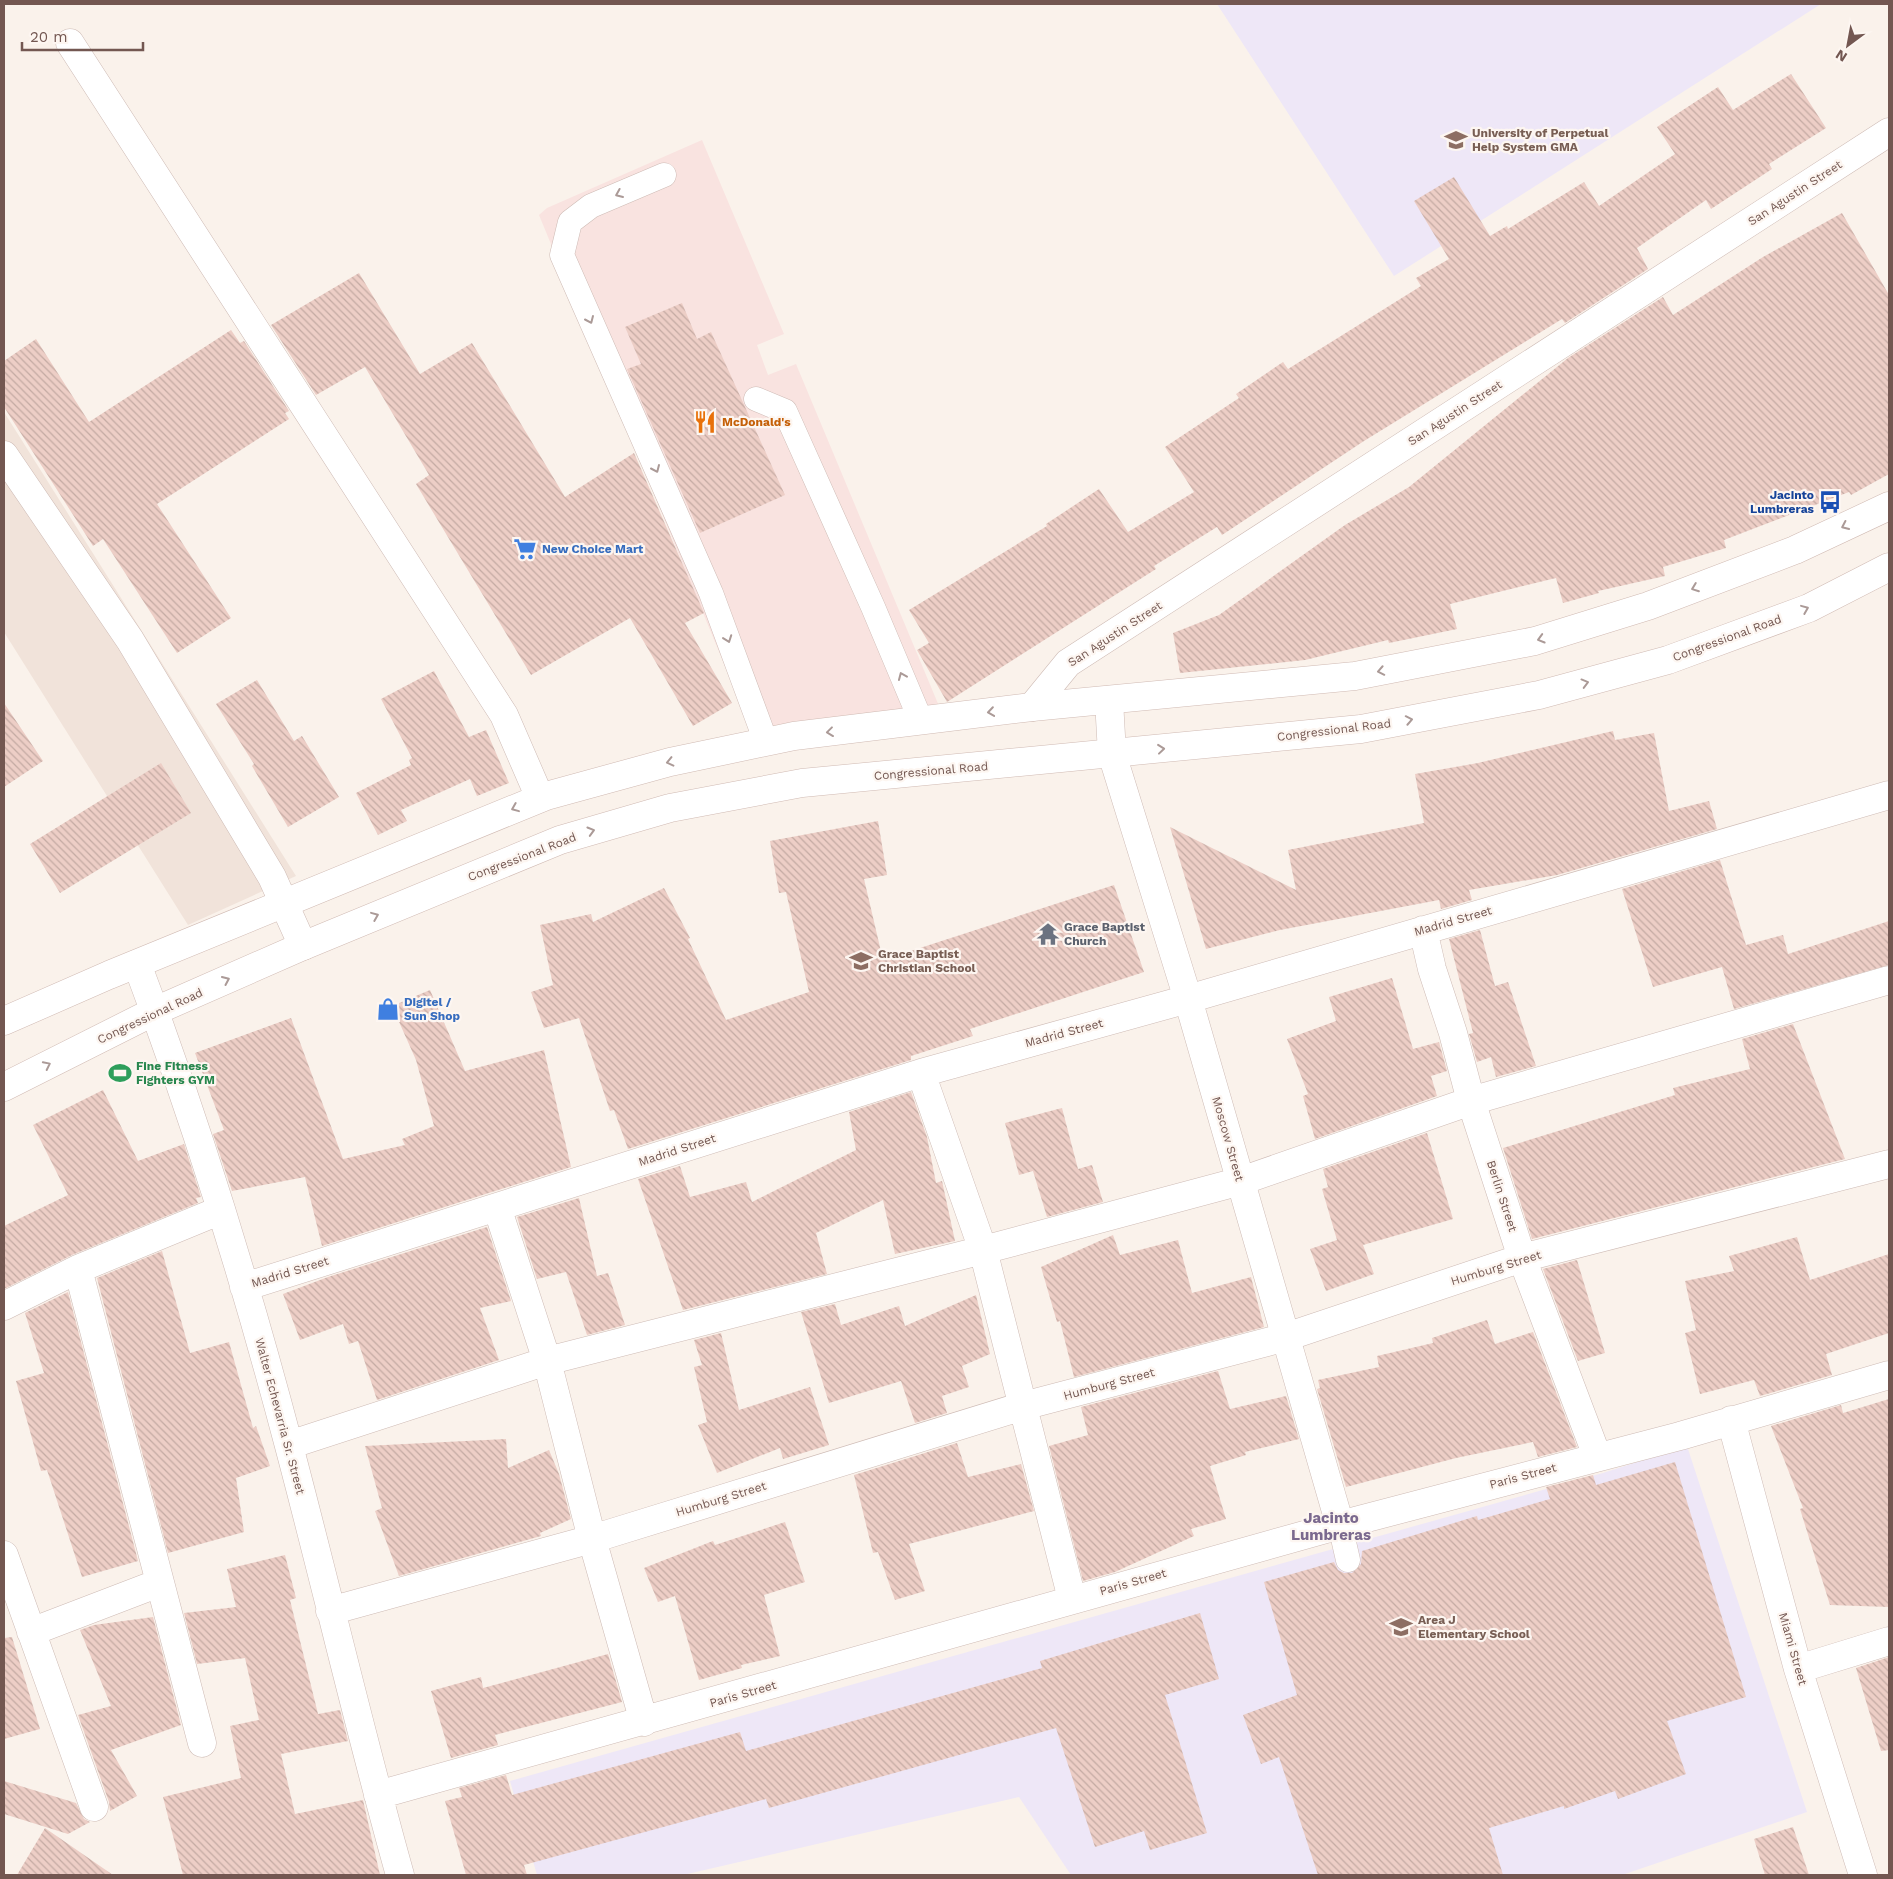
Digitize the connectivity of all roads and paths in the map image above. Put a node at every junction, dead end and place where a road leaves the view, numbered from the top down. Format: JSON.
{"nodes":[{"id":1,"x":70,"y":43,"type":"dead end"},
{"id":2,"x":1889,"y":132,"type":"edge"},
{"id":3,"x":664,"y":175,"type":"dead end"},
{"id":4,"x":756,"y":398,"type":"dead end"},
{"id":5,"x":4,"y":456,"type":"edge"},
{"id":6,"x":1889,"y":506,"type":"edge"},
{"id":7,"x":1889,"y":567,"type":"edge"},
{"id":8,"x":1109,"y":700,"type":"junction"},
{"id":9,"x":1032,"y":707,"type":"junction"},
{"id":10,"x":921,"y":721,"type":"junction"},
{"id":11,"x":766,"y":742,"type":"junction"},
{"id":12,"x":1112,"y":754,"type":"junction"},
{"id":13,"x":1889,"y":796,"type":"edge"},
{"id":14,"x":540,"y":798,"type":"junction"},
{"id":15,"x":284,"y":904,"type":"junction"},
{"id":16,"x":1423,"y":930,"type":"junction"},
{"id":17,"x":303,"y":946,"type":"junction"},
{"id":18,"x":137,"y":964,"type":"junction"},
{"id":19,"x":1889,"y":980,"type":"edge"},
{"id":20,"x":1188,"y":999,"type":"junction"},
{"id":21,"x":155,"y":1011,"type":"junction"},
{"id":22,"x":4,"y":1021,"type":"edge"},
{"id":23,"x":920,"y":1073,"type":"junction"},
{"id":24,"x":4,"y":1087,"type":"edge"},
{"id":25,"x":1471,"y":1101,"type":"junction"},
{"id":26,"x":1889,"y":1164,"type":"edge"},
{"id":27,"x":1241,"y":1181,"type":"junction"},
{"id":28,"x":497,"y":1207,"type":"junction"},
{"id":29,"x":221,"y":1210,"type":"junction"},
{"id":30,"x":983,"y":1250,"type":"junction"},
{"id":31,"x":1522,"y":1258,"type":"junction"},
{"id":32,"x":78,"y":1269,"type":"junction"},
{"id":33,"x":244,"y":1287,"type":"junction"},
{"id":34,"x":4,"y":1306,"type":"edge"},
{"id":35,"x":1286,"y":1337,"type":"junction"},
{"id":36,"x":547,"y":1361,"type":"junction"},
{"id":37,"x":1889,"y":1375,"type":"edge"},
{"id":38,"x":1023,"y":1406,"type":"junction"},
{"id":39,"x":1731,"y":1420,"type":"junction"},
{"id":40,"x":289,"y":1445,"type":"junction"},
{"id":41,"x":1597,"y":1456,"type":"junction"},
{"id":42,"x":1340,"y":1525,"type":"junction"},
{"id":43,"x":592,"y":1539,"type":"junction"},
{"id":44,"x":4,"y":1555,"type":"edge"},
{"id":45,"x":1348,"y":1560,"type":"dead end"},
{"id":46,"x":159,"y":1583,"type":"junction"},
{"id":47,"x":1072,"y":1599,"type":"junction"},
{"id":48,"x":330,"y":1611,"type":"junction"},
{"id":49,"x":31,"y":1632,"type":"junction"},
{"id":50,"x":1889,"y":1641,"type":"edge"},
{"id":51,"x":1798,"y":1670,"type":"junction"},
{"id":52,"x":644,"y":1722,"type":"junction"},
{"id":53,"x":202,"y":1743,"type":"dead end"},
{"id":54,"x":378,"y":1795,"type":"junction"},
{"id":55,"x":94,"y":1807,"type":"dead end"},
{"id":56,"x":400,"y":1875,"type":"edge"},
{"id":57,"x":1863,"y":1875,"type":"edge"}],
"edges":[{"from":1,"to":14,"type":"street"},
{"from":2,"to":9,"type":"street","name":"San Agustin Street"},
{"from":3,"to":11,"type":"lane","one_way":true},
{"from":10,"to":4,"type":"lane","one_way":true},
{"from":5,"to":15,"type":"street"},
{"from":6,"to":8,"type":"street","one_way":true},
{"from":12,"to":7,"type":"street","name":"Congressional Road","one_way":true},
{"from":8,"to":9,"type":"street"},
{"from":8,"to":12,"type":"street","name":"Moscow Street"},
{"from":9,"to":10,"type":"street","one_way":true},
{"from":10,"to":11,"type":"street","one_way":true},
{"from":11,"to":14,"type":"street","one_way":true},
{"from":17,"to":12,"type":"street","name":"Congressional Road","one_way":true},
{"from":12,"to":20,"type":"street","name":"Moscow Street"},
{"from":13,"to":16,"type":"street","name":"Madrid Street"},
{"from":14,"to":15,"type":"street","one_way":true},
{"from":15,"to":17,"type":"street"},
{"from":15,"to":18,"type":"street"},
{"from":16,"to":20,"type":"street","name":"Madrid Street"},
{"from":16,"to":25,"type":"street","name":"Berlin Street"},
{"from":21,"to":17,"type":"street","name":"Congressional Road","one_way":true},
{"from":18,"to":21,"type":"street","name":"Walter Echevarria Sr. Street"},
{"from":18,"to":22,"type":"street"},
{"from":19,"to":25,"type":"street"},
{"from":20,"to":23,"type":"street","name":"Madrid Street"},
{"from":20,"to":27,"type":"street","name":"Moscow Street"},
{"from":24,"to":21,"type":"street","name":"Congressional Road","one_way":true},
{"from":21,"to":29,"type":"street","name":"Walter Echevarria Sr. Street"},
{"from":23,"to":28,"type":"street","name":"Madrid Street"},
{"from":23,"to":30,"type":"street"},
{"from":25,"to":27,"type":"street"},
{"from":25,"to":31,"type":"street","name":"Berlin Street"},
{"from":26,"to":31,"type":"street","name":"Humburg Street"},
{"from":27,"to":30,"type":"street"},
{"from":27,"to":35,"type":"street","name":"Moscow Street"},
{"from":28,"to":33,"type":"street","name":"Madrid Street"},
{"from":28,"to":36,"type":"street"},
{"from":29,"to":32,"type":"street"},
{"from":29,"to":33,"type":"street","name":"Walter Echevarria Sr. Street"},
{"from":30,"to":36,"type":"street"},
{"from":30,"to":38,"type":"street"},
{"from":31,"to":35,"type":"street","name":"Humburg Street"},
{"from":31,"to":41,"type":"street","name":"Berlin Street"},
{"from":32,"to":34,"type":"street"},
{"from":32,"to":46,"type":"street"},
{"from":33,"to":40,"type":"street","name":"Walter Echevarria Sr. Street"},
{"from":35,"to":38,"type":"street","name":"Humburg Street"},
{"from":35,"to":42,"type":"street","name":"Moscow Street"},
{"from":36,"to":40,"type":"street"},
{"from":36,"to":43,"type":"street"},
{"from":37,"to":39,"type":"street","name":"Paris Street"},
{"from":38,"to":43,"type":"street","name":"Humburg Street"},
{"from":38,"to":47,"type":"street"},
{"from":39,"to":41,"type":"street","name":"Paris Street"},
{"from":39,"to":51,"type":"street","name":"Miami Street"},
{"from":40,"to":48,"type":"street","name":"Walter Echevarria Sr. Street"},
{"from":41,"to":42,"type":"street","name":"Paris Street"},
{"from":42,"to":45,"type":"lane"},
{"from":42,"to":47,"type":"street","name":"Paris Street"},
{"from":43,"to":48,"type":"street","name":"Humburg Street"},
{"from":43,"to":52,"type":"street"},
{"from":44,"to":49,"type":"street"},
{"from":46,"to":49,"type":"street"},
{"from":46,"to":53,"type":"street"},
{"from":47,"to":52,"type":"street","name":"Paris Street"},
{"from":48,"to":54,"type":"street","name":"Walter Echevarria Sr. Street"},
{"from":49,"to":55,"type":"street"},
{"from":50,"to":51,"type":"street"},
{"from":51,"to":57,"type":"street","name":"Miami Street"},
{"from":52,"to":54,"type":"street","name":"Paris Street"},
{"from":54,"to":56,"type":"street","name":"Walter Echevarria Sr. Street"}]}
